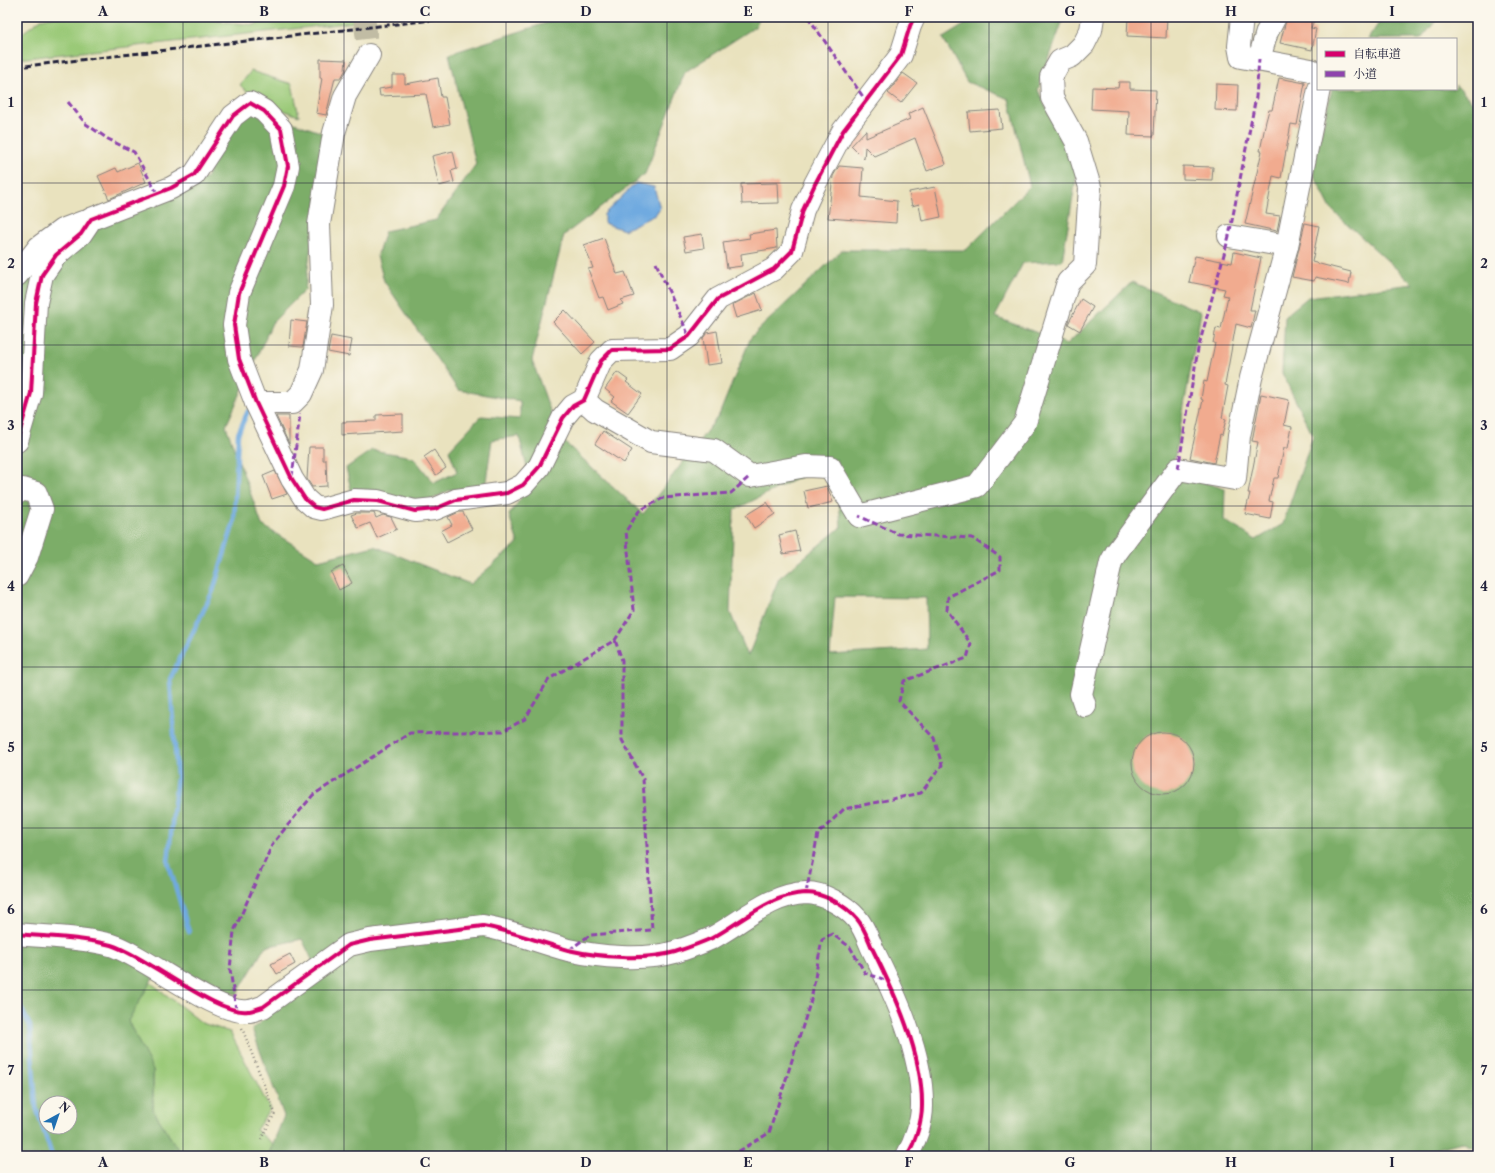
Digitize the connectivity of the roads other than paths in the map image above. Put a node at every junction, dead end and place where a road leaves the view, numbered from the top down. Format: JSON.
{"nodes":[{"id":1,"x":914,"y":17,"type":"edge"},
{"id":2,"x":1092,"y":17,"type":"edge"},
{"id":3,"x":1242,"y":17,"type":"edge"},
{"id":4,"x":1275,"y":17,"type":"edge"},
{"id":5,"x":369,"y":55,"type":"tunnel mouth"},
{"id":6,"x":1259,"y":59,"type":"junction"},
{"id":7,"x":1317,"y":73,"type":"edge"},
{"id":8,"x":1319,"y":90,"type":"edge"},
{"id":9,"x":91,"y":219,"type":"junction"},
{"id":10,"x":1229,"y":236,"type":"dead end"},
{"id":11,"x":1287,"y":246,"type":"junction"},
{"id":12,"x":17,"y":275,"type":"edge"},
{"id":13,"x":584,"y":400,"type":"junction"},
{"id":14,"x":256,"y":403,"type":"junction"},
{"id":15,"x":17,"y":441,"type":"edge"},
{"id":16,"x":17,"y":493,"type":"edge"},
{"id":17,"x":17,"y":576,"type":"edge"},
{"id":18,"x":1085,"y":706,"type":"dead end"},
{"id":19,"x":17,"y":934,"type":"edge"},
{"id":20,"x":907,"y":1156,"type":"edge"}],
"edges":[{"from":1,"to":13,"type":"street"},
{"from":2,"to":13,"type":"street"},
{"from":3,"to":6,"type":"street"},
{"from":4,"to":6,"type":"street"},
{"from":5,"to":14,"type":"street"},
{"from":6,"to":7,"type":"street"},
{"from":8,"to":11,"type":"street"},
{"from":9,"to":12,"type":"street"},
{"from":9,"to":14,"type":"street"},
{"from":9,"to":15,"type":"street"},
{"from":10,"to":11,"type":"street"},
{"from":11,"to":18,"type":"street"},
{"from":13,"to":14,"type":"street"},
{"from":16,"to":17,"type":"street"},
{"from":19,"to":20,"type":"street"}]}
